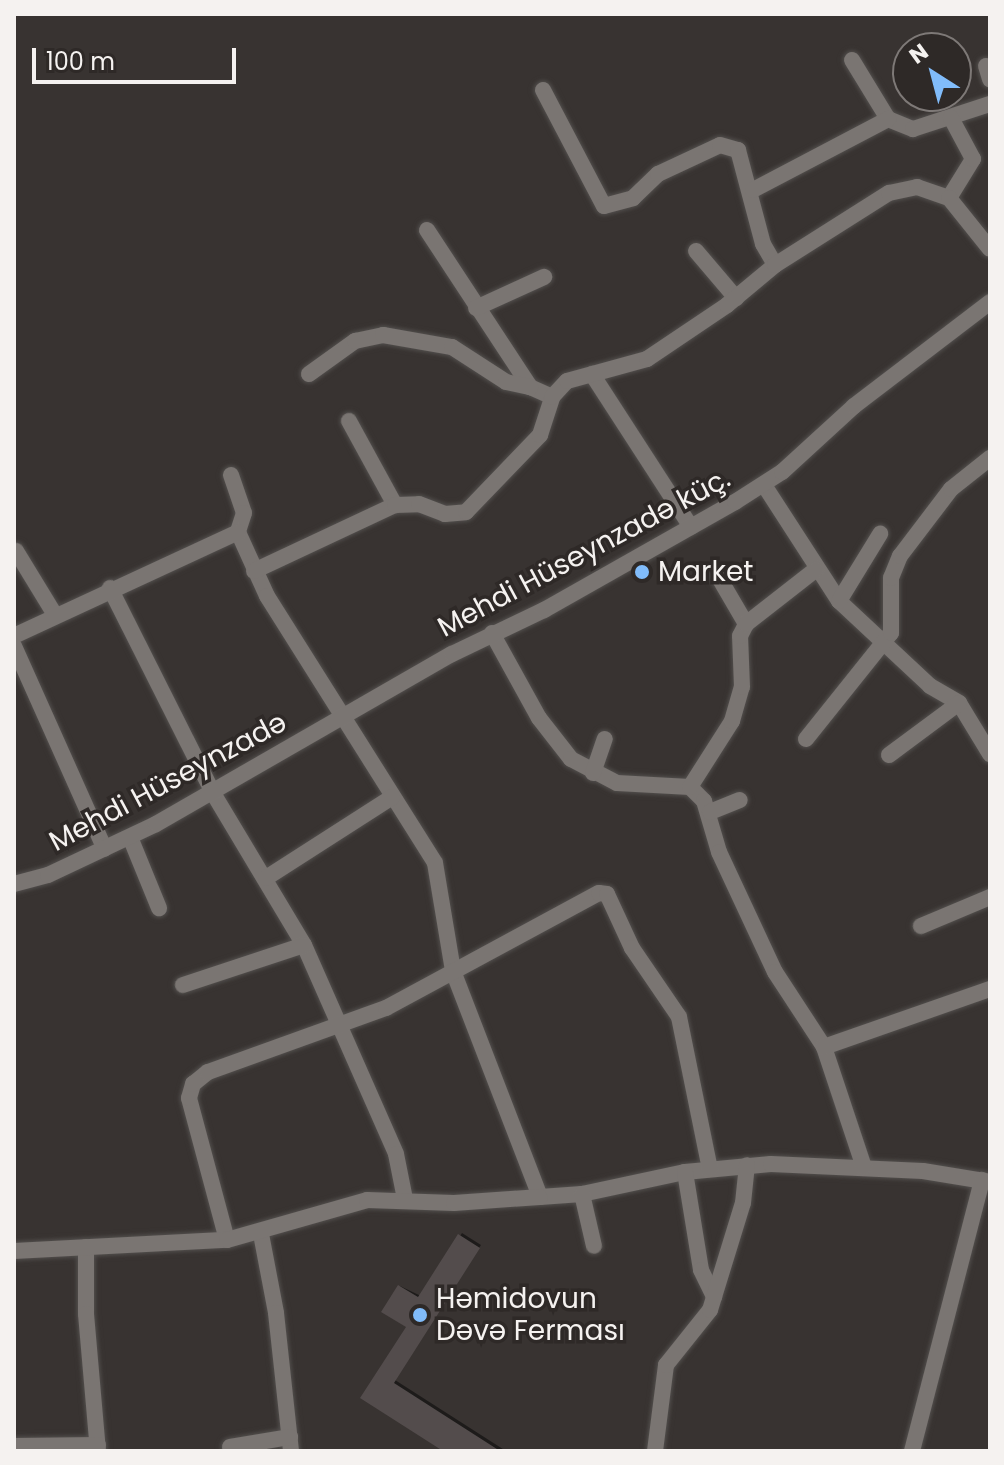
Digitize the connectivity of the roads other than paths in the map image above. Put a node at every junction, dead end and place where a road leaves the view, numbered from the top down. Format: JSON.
{"nodes":[{"id":1,"x":852,"y":60,"type":"dead end"},
{"id":2,"x":543,"y":90,"type":"dead end"},
{"id":3,"x":990,"y":104,"type":"edge"},
{"id":4,"x":951,"y":118,"type":"junction"},
{"id":5,"x":888,"y":119,"type":"junction"},
{"id":6,"x":753,"y":190,"type":"junction"},
{"id":7,"x":949,"y":198,"type":"junction"},
{"id":8,"x":427,"y":230,"type":"dead end"},
{"id":9,"x":990,"y":249,"type":"edge"},
{"id":10,"x":696,"y":251,"type":"dead end"},
{"id":11,"x":775,"y":265,"type":"junction"},
{"id":12,"x":544,"y":277,"type":"dead end"},
{"id":13,"x":736,"y":298,"type":"junction"},
{"id":14,"x":990,"y":302,"type":"edge"},
{"id":15,"x":476,"y":308,"type":"junction"},
{"id":16,"x":309,"y":374,"type":"dead end"},
{"id":17,"x":592,"y":374,"type":"junction"},
{"id":18,"x":530,"y":387,"type":"junction"},
{"id":19,"x":552,"y":397,"type":"junction"},
{"id":20,"x":349,"y":421,"type":"dead end"},
{"id":21,"x":990,"y":458,"type":"edge"},
{"id":22,"x":231,"y":475,"type":"dead end"},
{"id":23,"x":764,"y":485,"type":"junction"},
{"id":24,"x":395,"y":505,"type":"junction"},
{"id":25,"x":691,"y":527,"type":"junction"},
{"id":26,"x":238,"y":532,"type":"junction"},
{"id":27,"x":880,"y":534,"type":"dead end"},
{"id":28,"x":16,"y":551,"type":"dead end"},
{"id":29,"x":815,"y":570,"type":"junction"},
{"id":30,"x":254,"y":571,"type":"junction"},
{"id":31,"x":718,"y":576,"type":"dead end"},
{"id":32,"x":110,"y":588,"type":"junction"},
{"id":33,"x":839,"y":601,"type":"junction"},
{"id":34,"x":55,"y":615,"type":"junction"},
{"id":35,"x":746,"y":624,"type":"junction"},
{"id":36,"x":492,"y":633,"type":"junction"},
{"id":37,"x":14,"y":636,"type":"edge"},
{"id":38,"x":884,"y":645,"type":"junction"},
{"id":39,"x":14,"y":646,"type":"edge"},
{"id":40,"x":959,"y":703,"type":"junction"},
{"id":41,"x":343,"y":718,"type":"junction"},
{"id":42,"x":605,"y":739,"type":"dead end"},
{"id":43,"x":806,"y":739,"type":"dead end"},
{"id":44,"x":990,"y":754,"type":"edge"},
{"id":45,"x":889,"y":755,"type":"dead end"},
{"id":46,"x":593,"y":773,"type":"junction"},
{"id":47,"x":690,"y":787,"type":"junction"},
{"id":48,"x":213,"y":793,"type":"junction"},
{"id":49,"x":392,"y":797,"type":"junction"},
{"id":50,"x":740,"y":800,"type":"dead end"},
{"id":51,"x":710,"y":812,"type":"junction"},
{"id":52,"x":130,"y":837,"type":"junction"},
{"id":53,"x":105,"y":849,"type":"junction"},
{"id":54,"x":266,"y":878,"type":"junction"},
{"id":55,"x":14,"y":884,"type":"edge"},
{"id":56,"x":990,"y":897,"type":"edge"},
{"id":57,"x":159,"y":908,"type":"dead end"},
{"id":58,"x":921,"y":926,"type":"dead end"},
{"id":59,"x":304,"y":945,"type":"junction"},
{"id":60,"x":453,"y":971,"type":"junction"},
{"id":61,"x":183,"y":985,"type":"dead end"},
{"id":62,"x":990,"y":989,"type":"edge"},
{"id":63,"x":341,"y":1026,"type":"junction"},
{"id":64,"x":824,"y":1047,"type":"junction"},
{"id":65,"x":747,"y":1165,"type":"junction"},
{"id":66,"x":864,"y":1167,"type":"junction"},
{"id":67,"x":710,"y":1169,"type":"junction"},
{"id":68,"x":685,"y":1172,"type":"junction"},
{"id":69,"x":986,"y":1181,"type":"edge"},
{"id":70,"x":582,"y":1194,"type":"junction"},
{"id":71,"x":540,"y":1197,"type":"junction"},
{"id":72,"x":405,"y":1199,"type":"junction"},
{"id":73,"x":261,"y":1234,"type":"junction"},
{"id":74,"x":227,"y":1240,"type":"junction"},
{"id":75,"x":594,"y":1246,"type":"dead end"},
{"id":76,"x":86,"y":1247,"type":"junction"},
{"id":77,"x":14,"y":1251,"type":"edge"},
{"id":78,"x":714,"y":1297,"type":"junction"},
{"id":79,"x":290,"y":1444,"type":"edge"},
{"id":80,"x":14,"y":1446,"type":"edge"},
{"id":81,"x":230,"y":1447,"type":"dead end"},
{"id":82,"x":98,"y":1448,"type":"edge"},
{"id":83,"x":655,"y":1451,"type":"edge"},
{"id":84,"x":912,"y":1451,"type":"edge"}],
"edges":[{"from":1,"to":5,"type":"street"},
{"from":2,"to":6,"type":"street"},
{"from":3,"to":4,"type":"street"},
{"from":4,"to":5,"type":"street"},
{"from":4,"to":7,"type":"street"},
{"from":5,"to":6,"type":"street"},
{"from":6,"to":11,"type":"street"},
{"from":7,"to":9,"type":"street"},
{"from":7,"to":11,"type":"street"},
{"from":8,"to":15,"type":"street"},
{"from":10,"to":13,"type":"street"},
{"from":11,"to":13,"type":"street"},
{"from":12,"to":15,"type":"street"},
{"from":13,"to":17,"type":"street"},
{"from":14,"to":23,"type":"street","name":"Mehdi Hüseynzadə küç."},
{"from":15,"to":18,"type":"street"},
{"from":16,"to":18,"type":"street"},
{"from":17,"to":19,"type":"street"},
{"from":17,"to":25,"type":"street"},
{"from":18,"to":19,"type":"street"},
{"from":19,"to":24,"type":"street"},
{"from":20,"to":24,"type":"street"},
{"from":21,"to":38,"type":"street"},
{"from":22,"to":26,"type":"street"},
{"from":23,"to":25,"type":"street","name":"Mehdi Hüseynzadə küç."},
{"from":23,"to":29,"type":"street"},
{"from":24,"to":30,"type":"street"},
{"from":25,"to":36,"type":"street","name":"Mehdi Hüseynzadə küç."},
{"from":26,"to":30,"type":"street"},
{"from":26,"to":32,"type":"street"},
{"from":27,"to":33,"type":"street"},
{"from":28,"to":34,"type":"street"},
{"from":29,"to":33,"type":"street"},
{"from":29,"to":35,"type":"street"},
{"from":30,"to":41,"type":"street"},
{"from":31,"to":35,"type":"street"},
{"from":32,"to":34,"type":"street"},
{"from":32,"to":48,"type":"street"},
{"from":33,"to":38,"type":"street"},
{"from":34,"to":37,"type":"street"},
{"from":35,"to":47,"type":"street"},
{"from":36,"to":41,"type":"street","name":"Mehdi Hüseynzadə küç."},
{"from":36,"to":46,"type":"street"},
{"from":38,"to":40,"type":"street"},
{"from":38,"to":43,"type":"street"},
{"from":39,"to":53,"type":"street"},
{"from":40,"to":44,"type":"street"},
{"from":40,"to":45,"type":"street"},
{"from":41,"to":48,"type":"street","name":"Mehdi Hüseynzadə"},
{"from":41,"to":49,"type":"street"},
{"from":42,"to":46,"type":"street"},
{"from":46,"to":47,"type":"street"},
{"from":47,"to":51,"type":"street"},
{"from":48,"to":52,"type":"street","name":"Mehdi Hüseynzadə"},
{"from":48,"to":54,"type":"street"},
{"from":49,"to":54,"type":"street"},
{"from":49,"to":60,"type":"street"},
{"from":50,"to":51,"type":"street"},
{"from":51,"to":64,"type":"street"},
{"from":52,"to":53,"type":"street","name":"Mehdi Hüseynzadə"},
{"from":52,"to":57,"type":"street"},
{"from":53,"to":55,"type":"street","name":"Mehdi Hüseynzadə"},
{"from":54,"to":59,"type":"street"},
{"from":56,"to":58,"type":"street"},
{"from":59,"to":61,"type":"street"},
{"from":59,"to":63,"type":"street"},
{"from":60,"to":63,"type":"street"},
{"from":60,"to":67,"type":"street"},
{"from":60,"to":71,"type":"street"},
{"from":62,"to":64,"type":"street"},
{"from":63,"to":72,"type":"street"},
{"from":63,"to":74,"type":"street"},
{"from":64,"to":66,"type":"street"},
{"from":65,"to":66,"type":"street"},
{"from":65,"to":67,"type":"street"},
{"from":65,"to":78,"type":"street"},
{"from":66,"to":69,"type":"street"},
{"from":67,"to":68,"type":"street"},
{"from":68,"to":70,"type":"street"},
{"from":68,"to":78,"type":"street"},
{"from":69,"to":84,"type":"street"},
{"from":70,"to":71,"type":"street"},
{"from":70,"to":75,"type":"street"},
{"from":71,"to":72,"type":"street"},
{"from":72,"to":73,"type":"street"},
{"from":73,"to":74,"type":"street"},
{"from":73,"to":79,"type":"street"},
{"from":74,"to":76,"type":"street"},
{"from":76,"to":77,"type":"street"},
{"from":76,"to":82,"type":"street"},
{"from":78,"to":83,"type":"street"},
{"from":79,"to":81,"type":"street"},
{"from":80,"to":82,"type":"street"}]}
